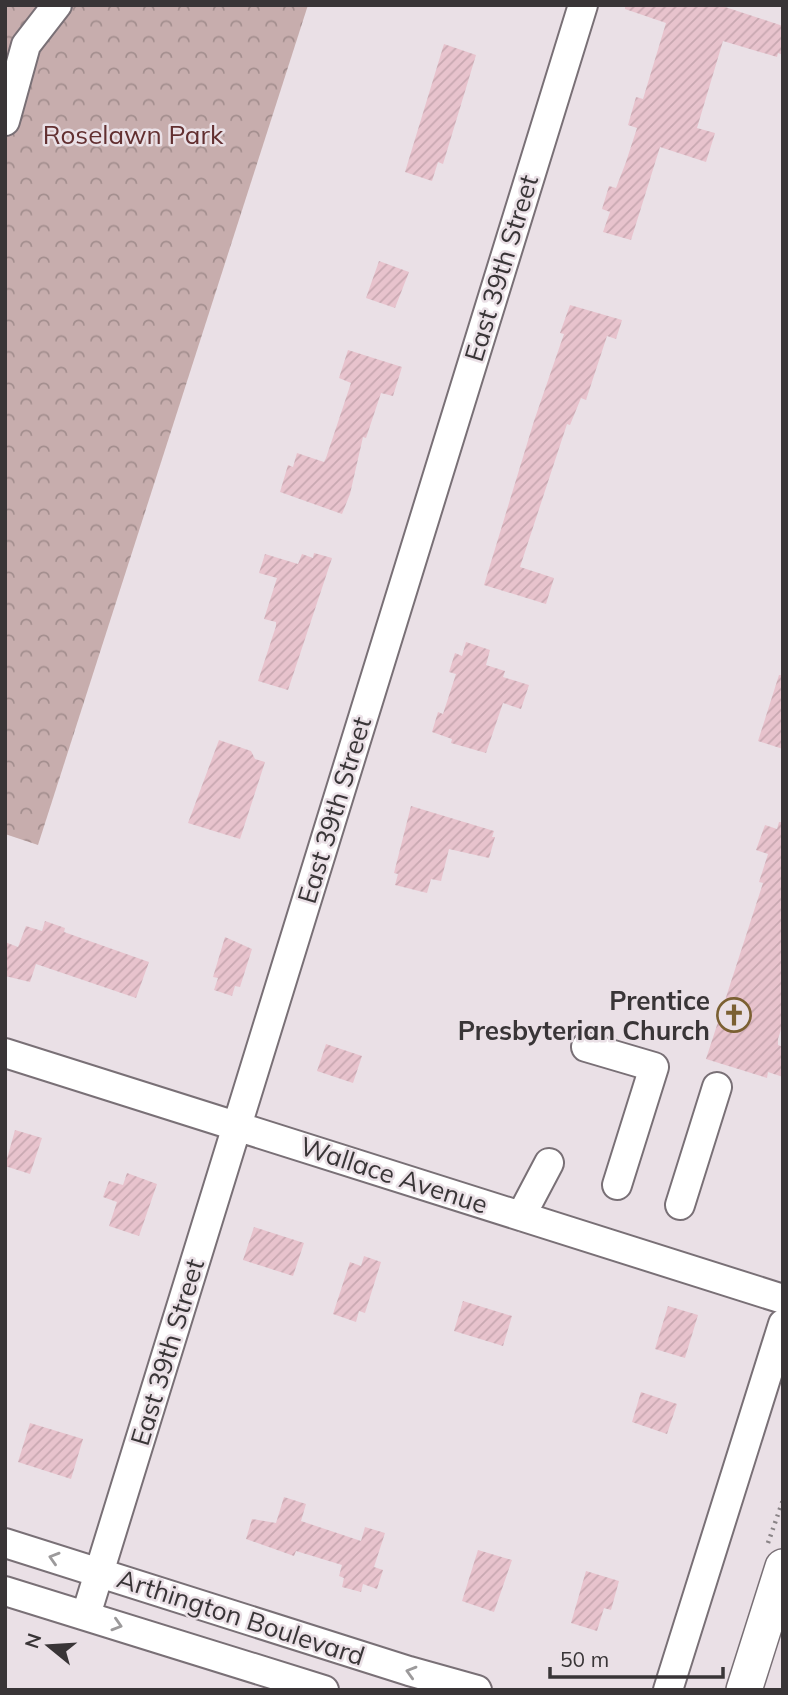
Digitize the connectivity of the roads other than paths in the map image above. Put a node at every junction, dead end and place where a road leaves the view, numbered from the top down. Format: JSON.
{"nodes":[{"id":1,"x":57,"y":5,"type":"edge"},
{"id":2,"x":583,"y":5,"type":"edge"},
{"id":3,"x":5,"y":121,"type":"edge"},
{"id":4,"x":586,"y":1046,"type":"dead end"},
{"id":5,"x":5,"y":1054,"type":"edge"},
{"id":6,"x":717,"y":1087,"type":"dead end"},
{"id":7,"x":237,"y":1126,"type":"junction"},
{"id":8,"x":549,"y":1163,"type":"dead end"},
{"id":9,"x":617,"y":1185,"type":"dead end"},
{"id":10,"x":680,"y":1205,"type":"dead end"},
{"id":11,"x":521,"y":1216,"type":"junction"},
{"id":12,"x":783,"y":1299,"type":"edge"},
{"id":13,"x":783,"y":1324,"type":"edge"},
{"id":14,"x":5,"y":1543,"type":"edge"},
{"id":15,"x":783,"y":1567,"type":"edge"},
{"id":16,"x":99,"y":1572,"type":"junction"},
{"id":17,"x":5,"y":1591,"type":"edge"},
{"id":18,"x":86,"y":1615,"type":"junction"},
{"id":19,"x":324,"y":1690,"type":"edge"},
{"id":20,"x":477,"y":1690,"type":"edge"},
{"id":21,"x":668,"y":1690,"type":"edge"},
{"id":22,"x":744,"y":1690,"type":"edge"}],
"edges":[{"from":1,"to":3,"type":"street"},
{"from":2,"to":7,"type":"street","name":"East 39th Street"},
{"from":4,"to":9,"type":"street"},
{"from":5,"to":7,"type":"street","name":"Wallace Avenue"},
{"from":6,"to":10,"type":"street"},
{"from":7,"to":11,"type":"street","name":"Wallace Avenue"},
{"from":7,"to":16,"type":"street","name":"East 39th Street"},
{"from":8,"to":11,"type":"street"},
{"from":11,"to":12,"type":"street","name":"Wallace Avenue"},
{"from":13,"to":21,"type":"street"},
{"from":16,"to":14,"type":"street","name":"Arthington Boulevard","one_way":true},
{"from":15,"to":22,"type":"main road"},
{"from":16,"to":18,"type":"street","name":"East 39th Street"},
{"from":20,"to":16,"type":"street","name":"Arthington Boulevard","one_way":true},
{"from":17,"to":18,"type":"street","name":"Arthington Boulevard"},
{"from":18,"to":19,"type":"street","name":"Arthington Boulevard","one_way":true}]}
